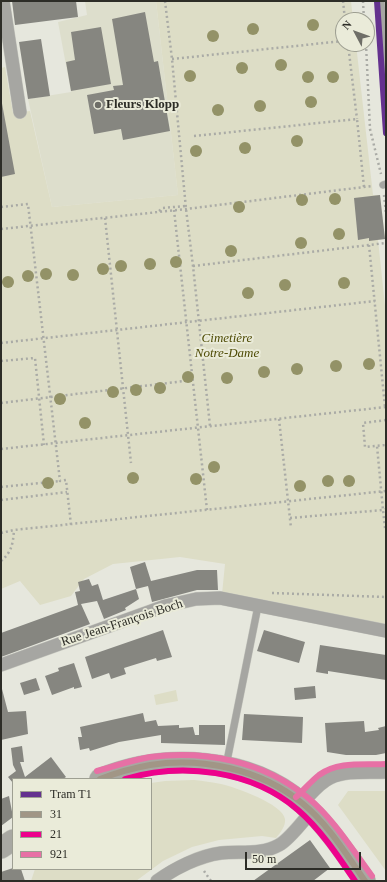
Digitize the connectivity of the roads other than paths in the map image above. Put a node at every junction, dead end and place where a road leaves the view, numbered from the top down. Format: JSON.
{"nodes":[{"id":1,"x":3,"y":1,"type":"edge"},
{"id":2,"x":381,"y":1,"type":"edge"},
{"id":3,"x":386,"y":80,"type":"edge"},
{"id":4,"x":20,"y":112,"type":"dead end"},
{"id":5,"x":255,"y":605,"type":"junction"},
{"id":6,"x":386,"y":631,"type":"edge"},
{"id":7,"x":1,"y":665,"type":"edge"},
{"id":8,"x":226,"y":767,"type":"junction"},
{"id":9,"x":386,"y":772,"type":"edge"},
{"id":10,"x":103,"y":778,"type":"edge"},
{"id":11,"x":307,"y":808,"type":"junction"},
{"id":12,"x":12,"y":841,"type":"edge"},
{"id":13,"x":1,"y":848,"type":"edge"},
{"id":14,"x":157,"y":881,"type":"edge"},
{"id":15,"x":365,"y":881,"type":"edge"}],
"edges":[{"from":1,"to":4,"type":"street"},
{"from":2,"to":3,"type":"lane"},
{"from":5,"to":6,"type":"street","name":"Rue Jean-François Boch"},
{"from":5,"to":7,"type":"street","name":"Rue Jean-François Boch"},
{"from":5,"to":8,"type":"lane"},
{"from":8,"to":10,"type":"main road"},
{"from":8,"to":11,"type":"main road"},
{"from":9,"to":11,"type":"street"},
{"from":11,"to":14,"type":"street"},
{"from":11,"to":15,"type":"main road"},
{"from":12,"to":13,"type":"main road"}]}
